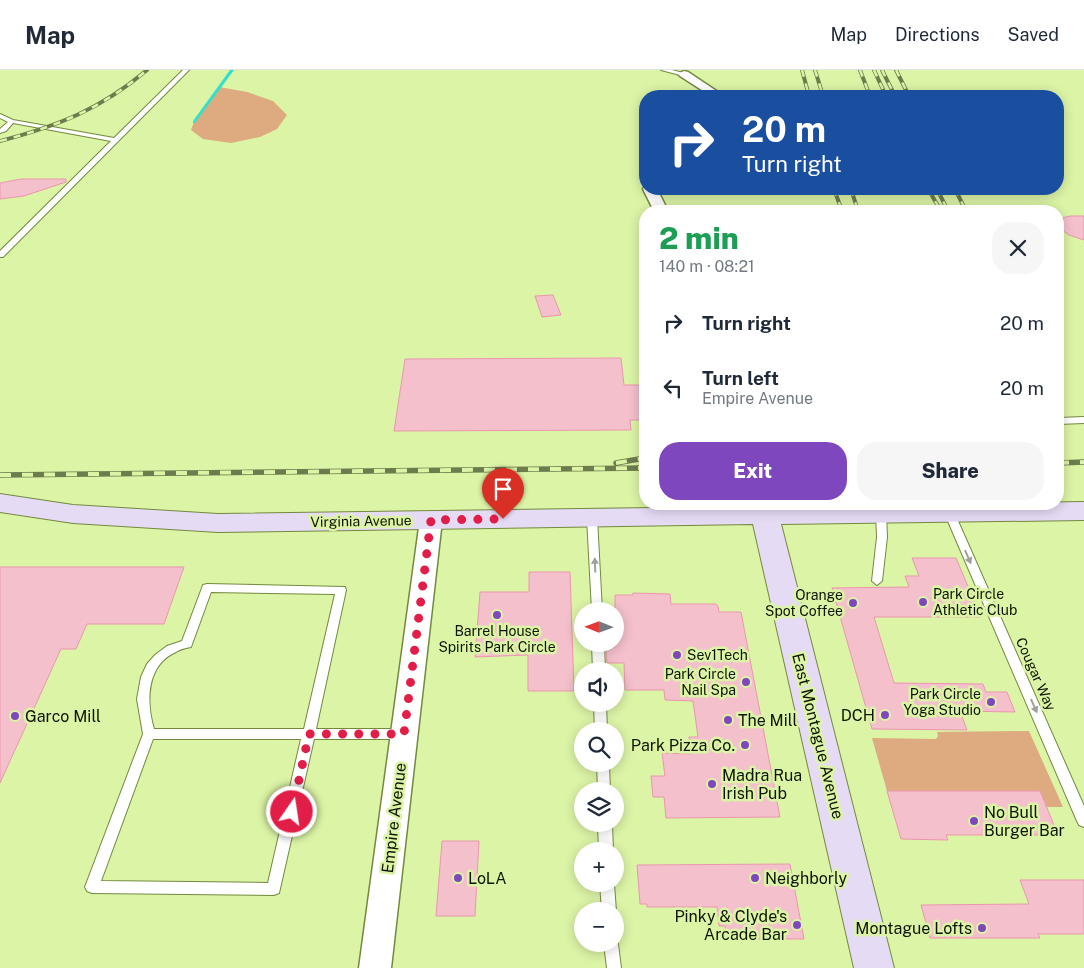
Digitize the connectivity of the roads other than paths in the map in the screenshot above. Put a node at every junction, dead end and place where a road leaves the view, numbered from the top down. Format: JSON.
{"nodes":[{"id":1,"x":186,"y":70,"type":"edge"},
{"id":2,"x":664,"y":70,"type":"edge"},
{"id":3,"x":684,"y":74,"type":"joint"},
{"id":4,"x":709,"y":90,"type":"edge"},
{"id":5,"x":0,"y":116,"type":"edge"},
{"id":6,"x":12,"y":121,"type":"junction"},
{"id":7,"x":0,"y":131,"type":"edge"},
{"id":8,"x":116,"y":140,"type":"junction"},
{"id":9,"x":0,"y":255,"type":"edge"},
{"id":10,"x":1084,"y":420,"type":"edge"},
{"id":11,"x":1064,"y":421,"type":"edge"},
{"id":12,"x":0,"y":503,"type":"edge"},
{"id":13,"x":764,"y":510,"type":"edge"},
{"id":14,"x":1084,"y":511,"type":"edge"},
{"id":15,"x":949,"y":512,"type":"junction"},
{"id":16,"x":881,"y":513,"type":"junction"},
{"id":17,"x":592,"y":518,"type":"junction"},
{"id":18,"x":431,"y":520,"type":"junction"},
{"id":19,"x":877,"y":581,"type":"dead end"},
{"id":20,"x":596,"y":602,"type":"edge"},
{"id":21,"x":149,"y":734,"type":"junction"},
{"id":22,"x":309,"y":734,"type":"junction"},
{"id":23,"x":404,"y":734,"type":"junction"},
{"id":24,"x":1084,"y":821,"type":"edge"},
{"id":25,"x":612,"y":952,"type":"edge"},
{"id":26,"x":375,"y":968,"type":"edge"},
{"id":27,"x":614,"y":968,"type":"edge"},
{"id":28,"x":874,"y":968,"type":"edge"}],
"edges":[{"from":1,"to":8,"type":"lane"},
{"from":2,"to":3,"type":"lane"},
{"from":3,"to":4,"type":"street"},
{"from":5,"to":6,"type":"lane"},
{"from":6,"to":7,"type":"lane"},
{"from":6,"to":8,"type":"lane"},
{"from":8,"to":9,"type":"lane"},
{"from":10,"to":11,"type":"lane"},
{"from":12,"to":18,"type":"street","name":"Virginia Avenue"},
{"from":13,"to":16,"type":"street","name":"Virginia Avenue"},
{"from":13,"to":17,"type":"street","name":"Virginia Avenue"},
{"from":13,"to":28,"type":"street","name":"East Montague Avenue"},
{"from":14,"to":15,"type":"street","name":"Virginia Avenue"},
{"from":15,"to":16,"type":"street","name":"Virginia Avenue"},
{"from":15,"to":24,"type":"lane","name":"Cougar Way","one_way":true},
{"from":16,"to":19,"type":"lane"},
{"from":17,"to":18,"type":"street","name":"Virginia Avenue"},
{"from":20,"to":17,"type":"lane","one_way":true},
{"from":18,"to":23,"type":"street","name":"Empire Avenue"},
{"from":21,"to":22,"type":"lane"},
{"from":21,"to":22,"type":"lane"},
{"from":21,"to":22,"type":"lane"},
{"from":22,"to":23,"type":"lane"},
{"from":23,"to":26,"type":"street","name":"Empire Avenue"},
{"from":25,"to":27,"type":"lane"}]}
